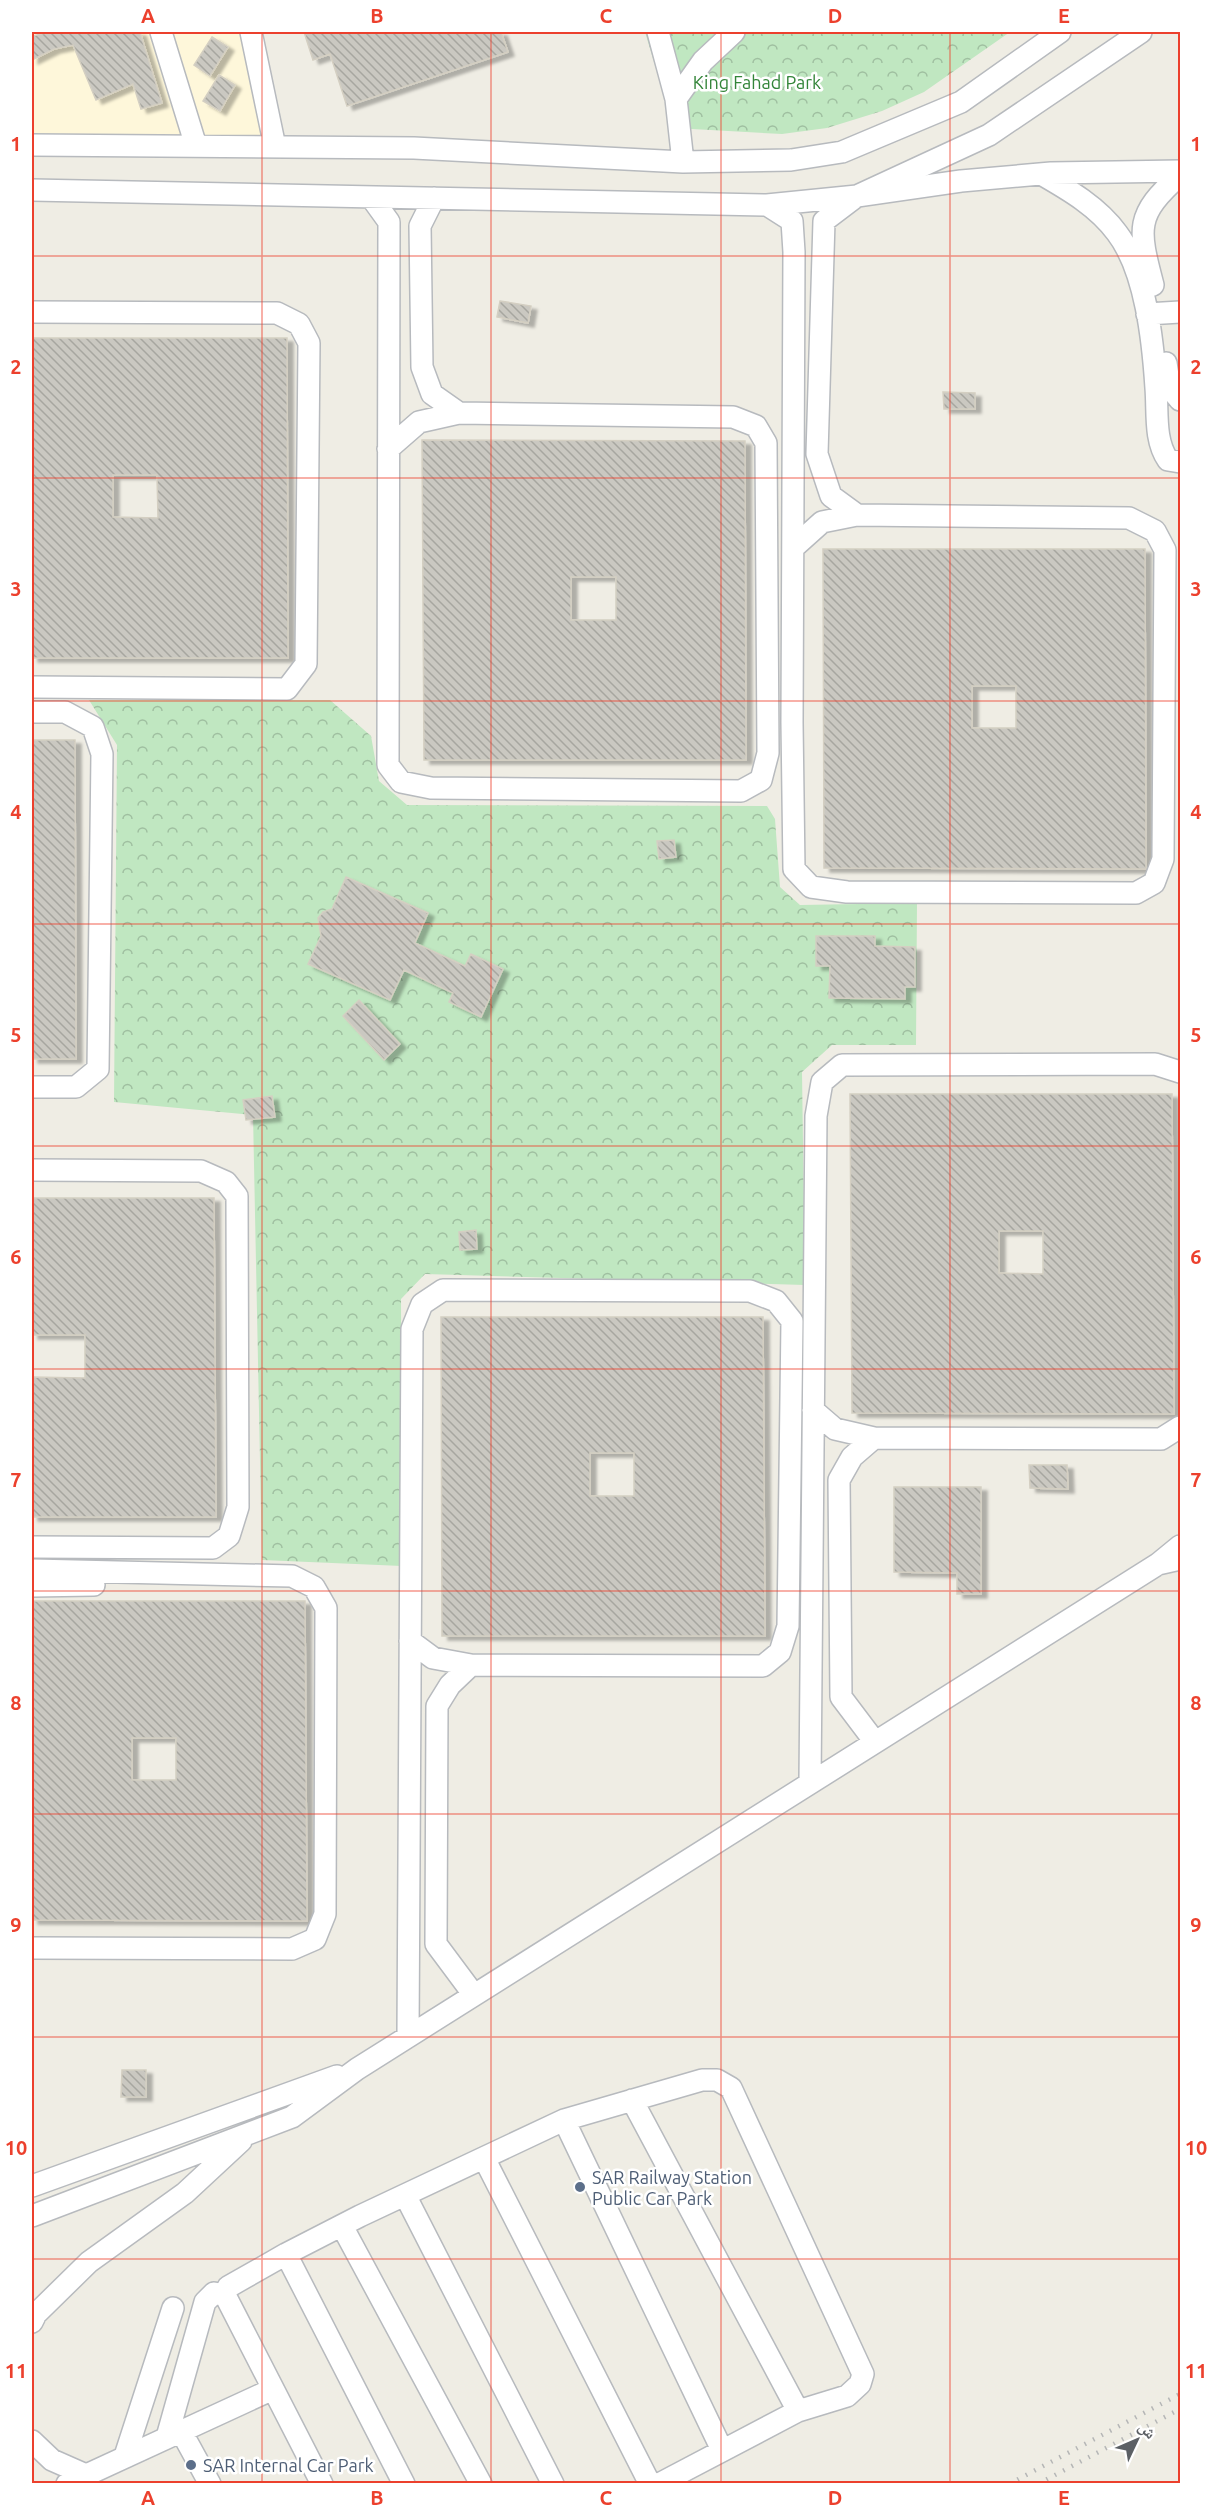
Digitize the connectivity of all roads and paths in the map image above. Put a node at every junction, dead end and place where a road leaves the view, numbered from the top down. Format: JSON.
{"nodes":[{"id":1,"x":161,"y":32,"type":"edge"},
{"id":2,"x":251,"y":32,"type":"edge"},
{"id":3,"x":734,"y":32,"type":"edge"},
{"id":4,"x":1060,"y":32,"type":"edge"},
{"id":5,"x":1140,"y":32,"type":"edge"},
{"id":6,"x":659,"y":38,"type":"edge"},
{"id":7,"x":703,"y":61,"type":"junction"},
{"id":8,"x":676,"y":99,"type":"junction"},
{"id":9,"x":32,"y":145,"type":"edge"},
{"id":10,"x":196,"y":146,"type":"junction"},
{"id":11,"x":275,"y":147,"type":"junction"},
{"id":12,"x":683,"y":162,"type":"junction"},
{"id":13,"x":1180,"y":173,"type":"edge"},
{"id":14,"x":1041,"y":174,"type":"junction"},
{"id":15,"x":32,"y":190,"type":"edge"},
{"id":16,"x":857,"y":196,"type":"junction"},
{"id":17,"x":372,"y":197,"type":"junction"},
{"id":18,"x":434,"y":198,"type":"junction"},
{"id":19,"x":767,"y":205,"type":"junction"},
{"id":20,"x":32,"y":312,"type":"edge"},
{"id":21,"x":1163,"y":313,"type":"edge"},
{"id":22,"x":1169,"y":392,"type":"edge"},
{"id":23,"x":459,"y":413,"type":"junction"},
{"id":24,"x":388,"y":449,"type":"junction"},
{"id":25,"x":1180,"y":462,"type":"edge"},
{"id":26,"x":856,"y":515,"type":"junction"},
{"id":27,"x":793,"y":548,"type":"junction"},
{"id":28,"x":32,"y":687,"type":"edge"},
{"id":29,"x":32,"y":712,"type":"edge"},
{"id":30,"x":1180,"y":1072,"type":"edge"},
{"id":31,"x":32,"y":1087,"type":"edge"},
{"id":32,"x":32,"y":1170,"type":"edge"},
{"id":33,"x":813,"y":1410,"type":"junction"},
{"id":34,"x":1180,"y":1427,"type":"edge"},
{"id":35,"x":874,"y":1438,"type":"junction"},
{"id":36,"x":1180,"y":1546,"type":"edge"},
{"id":37,"x":32,"y":1547,"type":"edge"},
{"id":38,"x":113,"y":1548,"type":"junction"},
{"id":39,"x":1180,"y":1559,"type":"edge"},
{"id":40,"x":1158,"y":1564,"type":"junction"},
{"id":41,"x":32,"y":1570,"type":"edge"},
{"id":42,"x":117,"y":1572,"type":"junction"},
{"id":43,"x":32,"y":1586,"type":"edge"},
{"id":44,"x":410,"y":1641,"type":"junction"},
{"id":45,"x":471,"y":1665,"type":"junction"},
{"id":46,"x":875,"y":1742,"type":"junction"},
{"id":47,"x":810,"y":1783,"type":"junction"},
{"id":48,"x":32,"y":1948,"type":"edge"},
{"id":49,"x":474,"y":1995,"type":"junction"},
{"id":50,"x":408,"y":2037,"type":"junction"},
{"id":51,"x":357,"y":2069,"type":"junction"},
{"id":52,"x":632,"y":2100,"type":"junction"},
{"id":53,"x":564,"y":2120,"type":"junction"},
{"id":54,"x":250,"y":2133,"type":"junction"},
{"id":55,"x":484,"y":2158,"type":"junction"},
{"id":56,"x":32,"y":2186,"type":"edge"},
{"id":57,"x":405,"y":2195,"type":"junction"},
{"id":58,"x":32,"y":2216,"type":"edge"},
{"id":59,"x":342,"y":2226,"type":"junction"},
{"id":60,"x":286,"y":2254,"type":"junction"},
{"id":61,"x":225,"y":2295,"type":"junction"},
{"id":62,"x":173,"y":2308,"type":"dead end"},
{"id":63,"x":32,"y":2322,"type":"edge"},
{"id":64,"x":273,"y":2389,"type":"junction"},
{"id":65,"x":798,"y":2411,"type":"junction"},
{"id":66,"x":174,"y":2434,"type":"junction"},
{"id":67,"x":32,"y":2441,"type":"edge"},
{"id":68,"x":722,"y":2450,"type":"junction"},
{"id":69,"x":125,"y":2457,"type":"junction"},
{"id":70,"x":86,"y":2475,"type":"junction"},
{"id":71,"x":67,"y":2484,"type":"edge"},
{"id":72,"x":210,"y":2484,"type":"edge"},
{"id":73,"x":322,"y":2484,"type":"edge"},
{"id":74,"x":404,"y":2484,"type":"edge"},
{"id":75,"x":481,"y":2484,"type":"edge"},
{"id":76,"x":553,"y":2484,"type":"edge"},
{"id":77,"x":650,"y":2484,"type":"edge"},
{"id":78,"x":659,"y":2484,"type":"edge"}],
"edges":[{"from":1,"to":10,"type":"street"},
{"from":2,"to":11,"type":"street"},
{"from":3,"to":7,"type":"street"},
{"from":4,"to":12,"type":"street"},
{"from":5,"to":16,"type":"street"},
{"from":6,"to":7,"type":"street"},
{"from":6,"to":8,"type":"street"},
{"from":7,"to":8,"type":"street"},
{"from":8,"to":12,"type":"street"},
{"from":9,"to":10,"type":"street"},
{"from":10,"to":11,"type":"street"},
{"from":11,"to":12,"type":"street"},
{"from":13,"to":14,"type":"street"},
{"from":13,"to":21,"type":"street"},
{"from":14,"to":16,"type":"street"},
{"from":14,"to":21,"type":"street"},
{"from":15,"to":17,"type":"street"},
{"from":16,"to":19,"type":"street"},
{"from":16,"to":26,"type":"street"},
{"from":17,"to":18,"type":"street"},
{"from":17,"to":24,"type":"street"},
{"from":18,"to":19,"type":"street"},
{"from":18,"to":23,"type":"street"},
{"from":19,"to":27,"type":"street"},
{"from":20,"to":28,"type":"street"},
{"from":21,"to":22,"type":"street"},
{"from":22,"to":25,"type":"street"},
{"from":23,"to":24,"type":"street"},
{"from":23,"to":24,"type":"street"},
{"from":26,"to":27,"type":"street"},
{"from":26,"to":27,"type":"street"},
{"from":29,"to":31,"type":"street"},
{"from":30,"to":33,"type":"street"},
{"from":32,"to":38,"type":"street"},
{"from":33,"to":35,"type":"street"},
{"from":33,"to":47,"type":"street"},
{"from":34,"to":35,"type":"street"},
{"from":35,"to":46,"type":"street"},
{"from":36,"to":40,"type":"street"},
{"from":37,"to":38,"type":"street"},
{"from":38,"to":42,"type":"street"},
{"from":39,"to":40,"type":"street"},
{"from":40,"to":46,"type":"street"},
{"from":41,"to":42,"type":"street"},
{"from":42,"to":43,"type":"street"},
{"from":42,"to":48,"type":"street"},
{"from":44,"to":45,"type":"street"},
{"from":44,"to":45,"type":"street"},
{"from":44,"to":50,"type":"street"},
{"from":45,"to":49,"type":"street"},
{"from":46,"to":47,"type":"street"},
{"from":47,"to":49,"type":"street"},
{"from":49,"to":50,"type":"street"},
{"from":50,"to":51,"type":"street"},
{"from":51,"to":54,"type":"street"},
{"from":51,"to":56,"type":"street"},
{"from":52,"to":53,"type":"street"},
{"from":52,"to":65,"type":"street"},
{"from":52,"to":65,"type":"street"},
{"from":53,"to":55,"type":"street"},
{"from":53,"to":68,"type":"street"},
{"from":54,"to":58,"type":"street"},
{"from":54,"to":63,"type":"street"},
{"from":55,"to":57,"type":"street"},
{"from":55,"to":77,"type":"street"},
{"from":57,"to":59,"type":"street"},
{"from":57,"to":76,"type":"street"},
{"from":59,"to":60,"type":"street"},
{"from":59,"to":75,"type":"street"},
{"from":60,"to":61,"type":"street"},
{"from":60,"to":74,"type":"street"},
{"from":61,"to":64,"type":"street"},
{"from":61,"to":66,"type":"street"},
{"from":62,"to":69,"type":"street"},
{"from":64,"to":66,"type":"street"},
{"from":64,"to":73,"type":"street"},
{"from":65,"to":68,"type":"street"},
{"from":66,"to":69,"type":"street"},
{"from":66,"to":72,"type":"street"},
{"from":67,"to":70,"type":"street"},
{"from":68,"to":78,"type":"street"},
{"from":69,"to":70,"type":"street"},
{"from":70,"to":71,"type":"street"}]}
